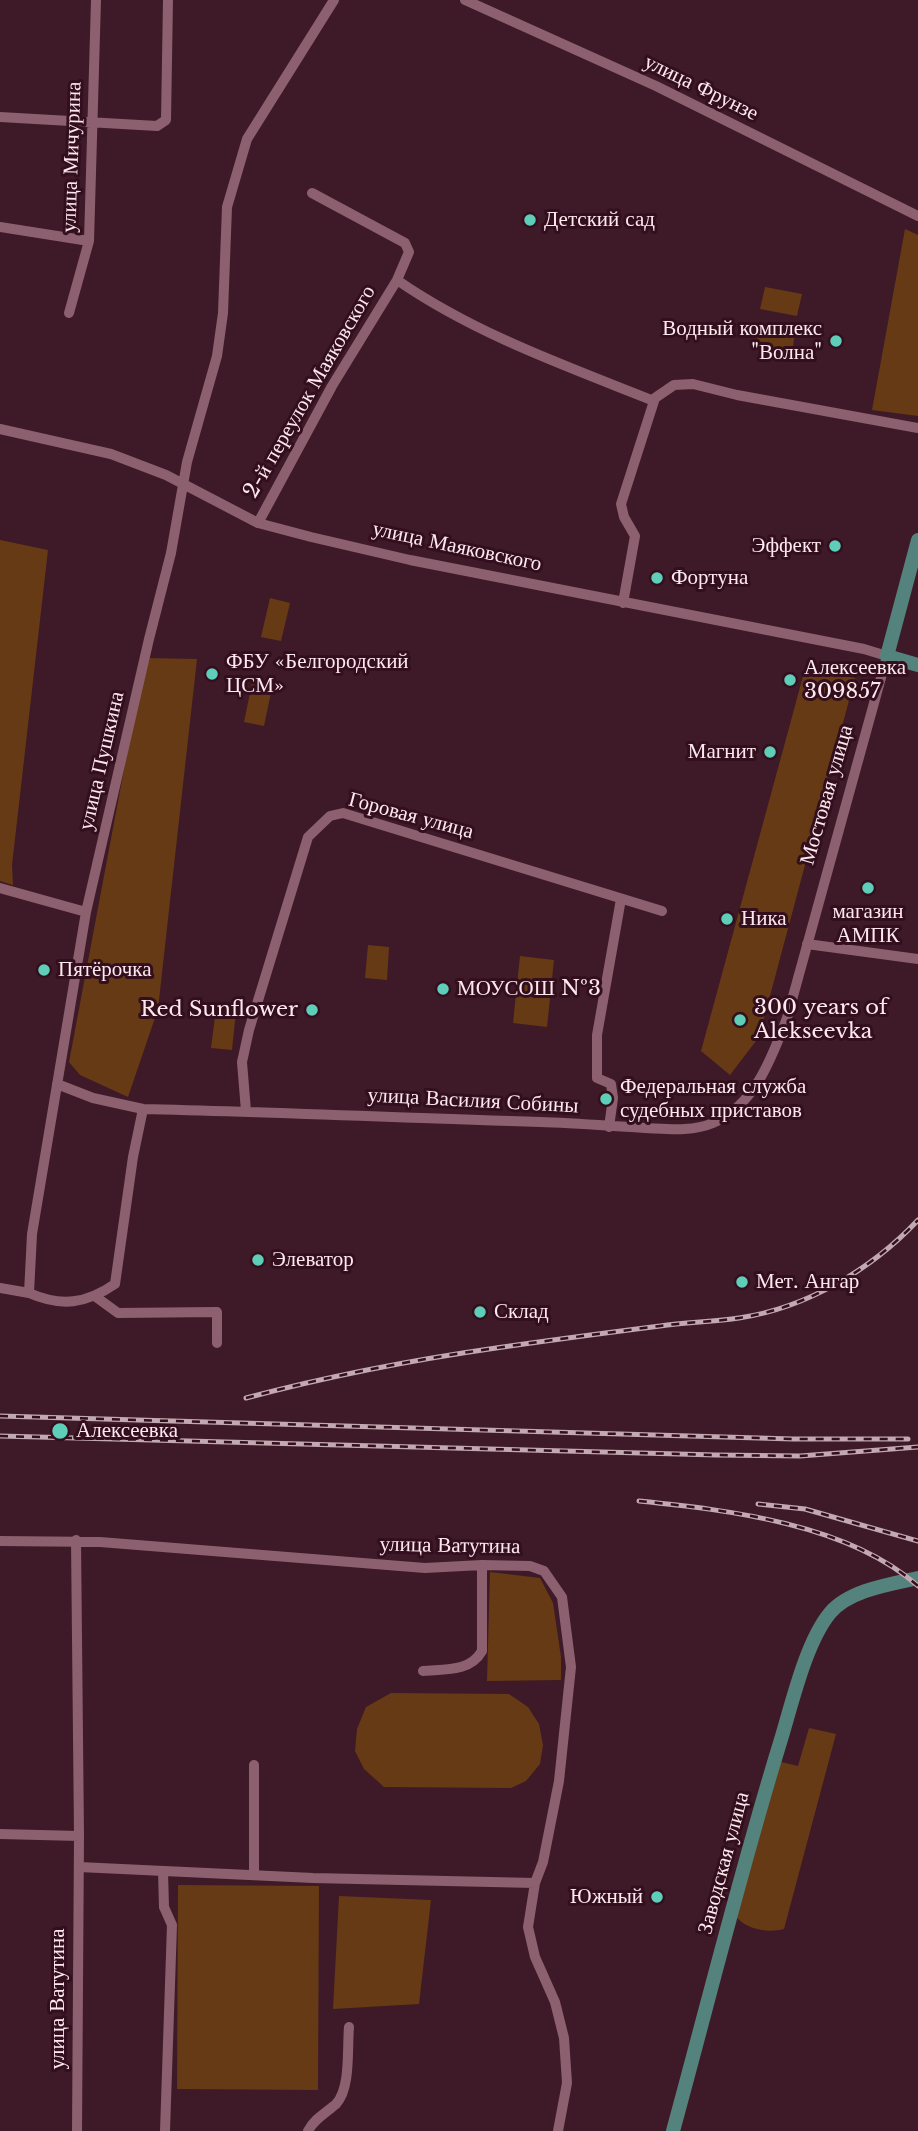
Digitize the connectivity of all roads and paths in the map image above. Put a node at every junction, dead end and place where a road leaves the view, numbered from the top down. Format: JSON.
{"nodes":[{"id":1,"x":96,"y":0,"type":"edge"},
{"id":2,"x":168,"y":0,"type":"edge"},
{"id":3,"x":334,"y":0,"type":"edge"},
{"id":4,"x":465,"y":0,"type":"edge"},
{"id":5,"x":0,"y":117,"type":"edge"},
{"id":6,"x":92,"y":122,"type":"junction"},
{"id":7,"x":312,"y":193,"type":"dead end"},
{"id":8,"x":918,"y":216,"type":"edge"},
{"id":9,"x":0,"y":227,"type":"edge"},
{"id":10,"x":89,"y":241,"type":"junction"},
{"id":11,"x":397,"y":280,"type":"junction"},
{"id":12,"x":69,"y":313,"type":"dead end"},
{"id":13,"x":654,"y":401,"type":"junction"},
{"id":14,"x":918,"y":428,"type":"edge"},
{"id":15,"x":0,"y":429,"type":"edge"},
{"id":16,"x":184,"y":486,"type":"junction"},
{"id":17,"x":258,"y":523,"type":"junction"},
{"id":18,"x":918,"y":540,"type":"edge"},
{"id":19,"x":623,"y":603,"type":"junction"},
{"id":20,"x":887,"y":656,"type":"junction"},
{"id":21,"x":918,"y":665,"type":"edge"},
{"id":22,"x":0,"y":888,"type":"edge"},
{"id":23,"x":621,"y":899,"type":"junction"},
{"id":24,"x":662,"y":911,"type":"dead end"},
{"id":25,"x":86,"y":912,"type":"junction"},
{"id":26,"x":807,"y":944,"type":"junction"},
{"id":27,"x":918,"y":959,"type":"edge"},
{"id":28,"x":772,"y":1059,"type":"joint"},
{"id":29,"x":57,"y":1083,"type":"junction"},
{"id":30,"x":143,"y":1109,"type":"junction"},
{"id":31,"x":246,"y":1111,"type":"junction"},
{"id":32,"x":608,"y":1127,"type":"junction"},
{"id":33,"x":0,"y":1288,"type":"edge"},
{"id":34,"x":29,"y":1293,"type":"junction"},
{"id":35,"x":96,"y":1297,"type":"junction"},
{"id":36,"x":217,"y":1343,"type":"dead end"},
{"id":37,"x":76,"y":1540,"type":"junction"},
{"id":38,"x":0,"y":1541,"type":"edge"},
{"id":39,"x":482,"y":1565,"type":"junction"},
{"id":40,"x":918,"y":1578,"type":"edge"},
{"id":41,"x":423,"y":1671,"type":"dead end"},
{"id":42,"x":254,"y":1765,"type":"dead end"},
{"id":43,"x":0,"y":1834,"type":"edge"},
{"id":44,"x":79,"y":1836,"type":"junction"},
{"id":45,"x":79,"y":1867,"type":"junction"},
{"id":46,"x":163,"y":1871,"type":"junction"},
{"id":47,"x":254,"y":1875,"type":"junction"},
{"id":48,"x":535,"y":1883,"type":"junction"},
{"id":49,"x":349,"y":2027,"type":"dead end"},
{"id":50,"x":77,"y":2131,"type":"edge"},
{"id":51,"x":165,"y":2131,"type":"edge"},
{"id":52,"x":308,"y":2131,"type":"edge"},
{"id":53,"x":558,"y":2131,"type":"edge"},
{"id":54,"x":673,"y":2131,"type":"edge"}],
"edges":[{"from":1,"to":6,"type":"street","name":"улица Мичурина"},
{"from":2,"to":6,"type":"street"},
{"from":3,"to":16,"type":"street","name":"улица Пушкина"},
{"from":4,"to":8,"type":"street","name":"улица Фрунзе"},
{"from":5,"to":6,"type":"street"},
{"from":6,"to":10,"type":"street","name":"улица Мичурина"},
{"from":7,"to":11,"type":"street","name":"2-й переулок Маяковского"},
{"from":9,"to":10,"type":"street"},
{"from":10,"to":12,"type":"street","name":"улица Мичурина"},
{"from":11,"to":13,"type":"street","name":"2-й переулок Маяковского"},
{"from":11,"to":17,"type":"street","name":"2-й переулок Маяковского"},
{"from":13,"to":14,"type":"street"},
{"from":13,"to":19,"type":"street"},
{"from":15,"to":16,"type":"street","name":"улица Маяковского"},
{"from":16,"to":17,"type":"street","name":"улица Маяковского"},
{"from":16,"to":25,"type":"street","name":"улица Пушкина"},
{"from":17,"to":19,"type":"street","name":"улица Маяковского"},
{"from":18,"to":20,"type":"main road","name":"Мостовая улица"},
{"from":19,"to":20,"type":"street","name":"улица Маяковского"},
{"from":20,"to":21,"type":"main road","name":"улица Маяковского"},
{"from":20,"to":26,"type":"street","name":"Мостовая улица"},
{"from":22,"to":25,"type":"street"},
{"from":23,"to":24,"type":"street","name":"Горовая улица"},
{"from":23,"to":31,"type":"street","name":"Горовая улица"},
{"from":23,"to":32,"type":"street"},
{"from":25,"to":29,"type":"street","name":"улица Пушкина"},
{"from":26,"to":27,"type":"street"},
{"from":26,"to":28,"type":"street","name":"Мостовая улица"},
{"from":28,"to":32,"type":"street","name":"улица Василия Собины"},
{"from":29,"to":30,"type":"street","name":"улица Василия Собины"},
{"from":29,"to":34,"type":"street","name":"улица Пушкина"},
{"from":30,"to":31,"type":"street","name":"улица Василия Собины"},
{"from":30,"to":35,"type":"street"},
{"from":31,"to":32,"type":"street","name":"улица Василия Собины"},
{"from":33,"to":34,"type":"street"},
{"from":34,"to":35,"type":"street"},
{"from":35,"to":36,"type":"street"},
{"from":37,"to":38,"type":"street","name":"улица Ватутина"},
{"from":37,"to":39,"type":"street","name":"улица Ватутина"},
{"from":37,"to":44,"type":"street","name":"улица Ватутина"},
{"from":39,"to":41,"type":"street"},
{"from":39,"to":48,"type":"street","name":"улица Ватутина"},
{"from":40,"to":54,"type":"main road","name":"Заводская улица"},
{"from":42,"to":47,"type":"street"},
{"from":43,"to":44,"type":"street"},
{"from":44,"to":45,"type":"street","name":"улица Ватутина"},
{"from":45,"to":46,"type":"street"},
{"from":45,"to":50,"type":"street","name":"улица Ватутина"},
{"from":46,"to":47,"type":"street"},
{"from":46,"to":51,"type":"street"},
{"from":47,"to":48,"type":"street"},
{"from":48,"to":53,"type":"street","name":"улица Ватутина"},
{"from":49,"to":52,"type":"street"}]}
